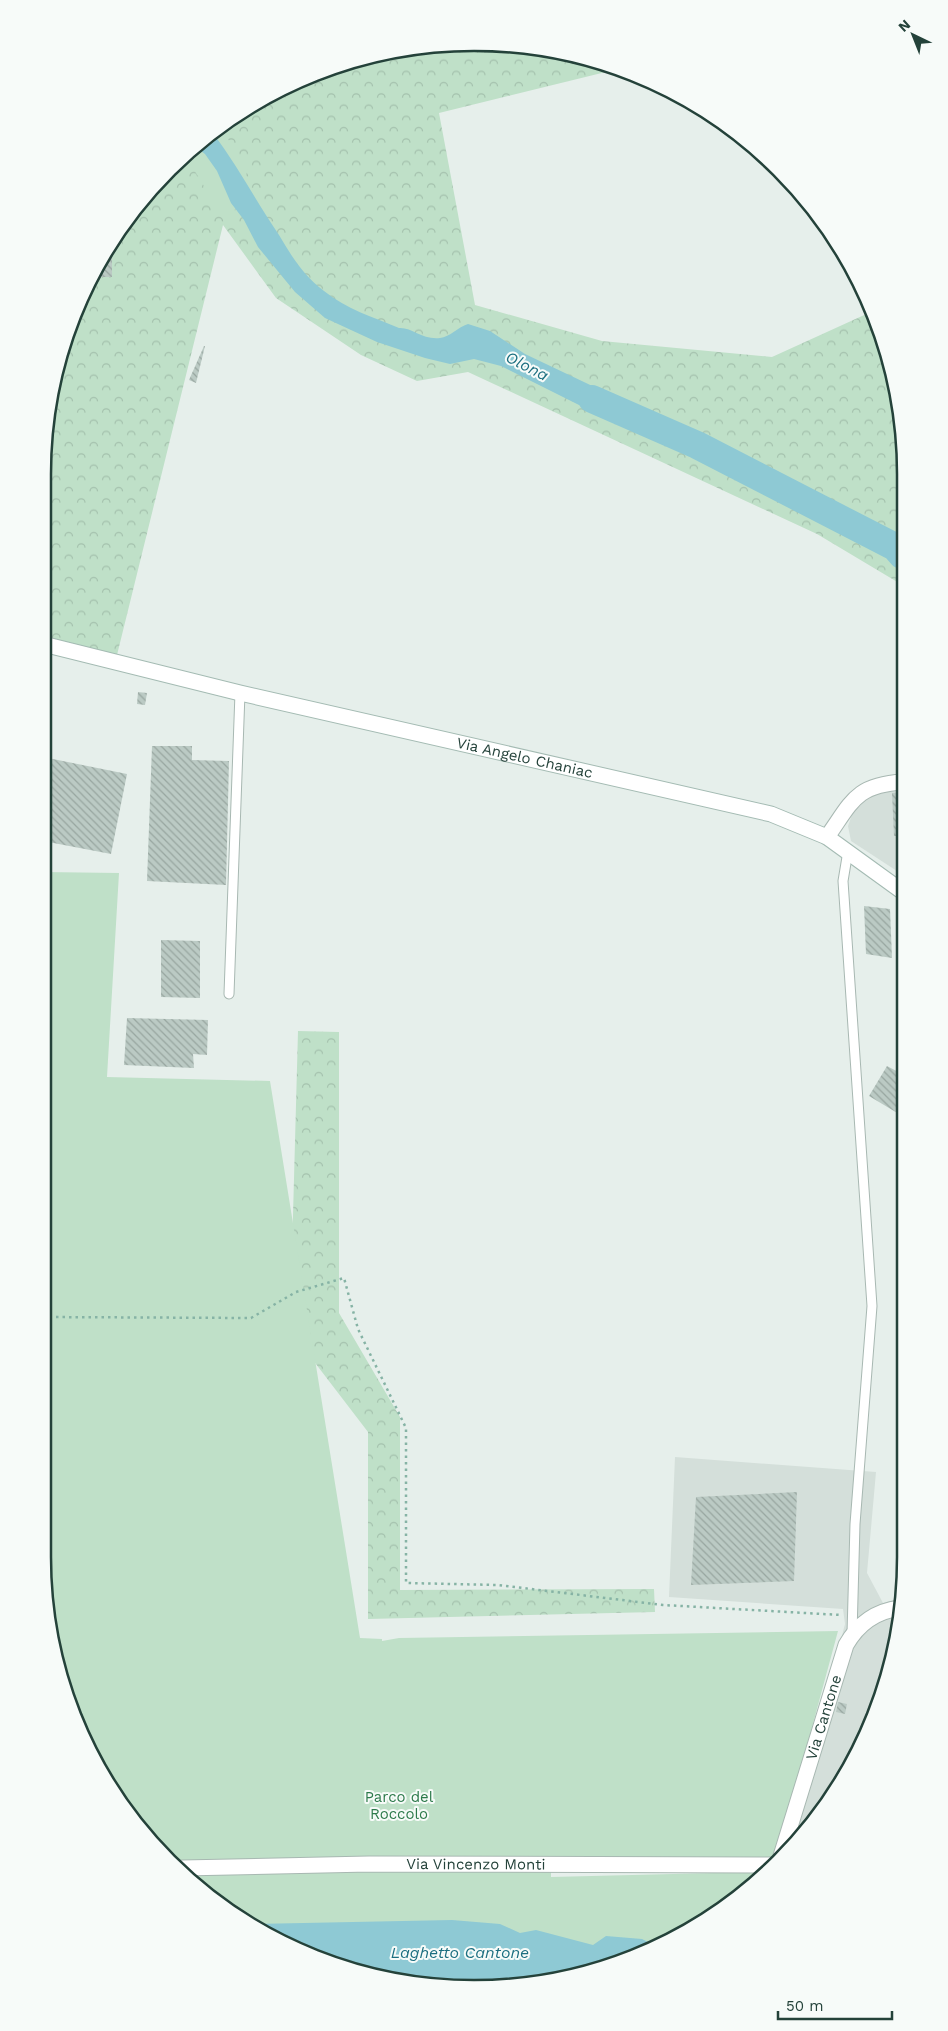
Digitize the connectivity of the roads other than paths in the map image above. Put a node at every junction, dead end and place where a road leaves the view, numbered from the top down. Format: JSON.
{"nodes":[{"id":1,"x":51,"y":646,"type":"edge"},
{"id":2,"x":240,"y":693,"type":"junction"},
{"id":3,"x":897,"y":783,"type":"edge"},
{"id":4,"x":826,"y":837,"type":"junction"},
{"id":5,"x":848,"y":851,"type":"junction"},
{"id":6,"x":897,"y":888,"type":"edge"},
{"id":7,"x":229,"y":994,"type":"dead end"},
{"id":8,"x":893,"y":1610,"type":"edge"},
{"id":9,"x":852,"y":1634,"type":"junction"},
{"id":10,"x":783,"y":1845,"type":"edge"},
{"id":11,"x":764,"y":1865,"type":"edge"},
{"id":12,"x":188,"y":1868,"type":"edge"}],
"edges":[{"from":1,"to":2,"type":"street","name":"Via Angelo Chaniac"},
{"from":2,"to":4,"type":"street","name":"Via Angelo Chaniac"},
{"from":2,"to":7,"type":"lane"},
{"from":3,"to":4,"type":"street"},
{"from":4,"to":5,"type":"street","name":"Via Angelo Chaniac"},
{"from":5,"to":6,"type":"street","name":"Via Angelo Chaniac"},
{"from":5,"to":9,"type":"lane"},
{"from":8,"to":9,"type":"street","name":"Via Cantone"},
{"from":9,"to":10,"type":"street","name":"Via Cantone"},
{"from":11,"to":12,"type":"street","name":"Via Vincenzo Monti"}]}
